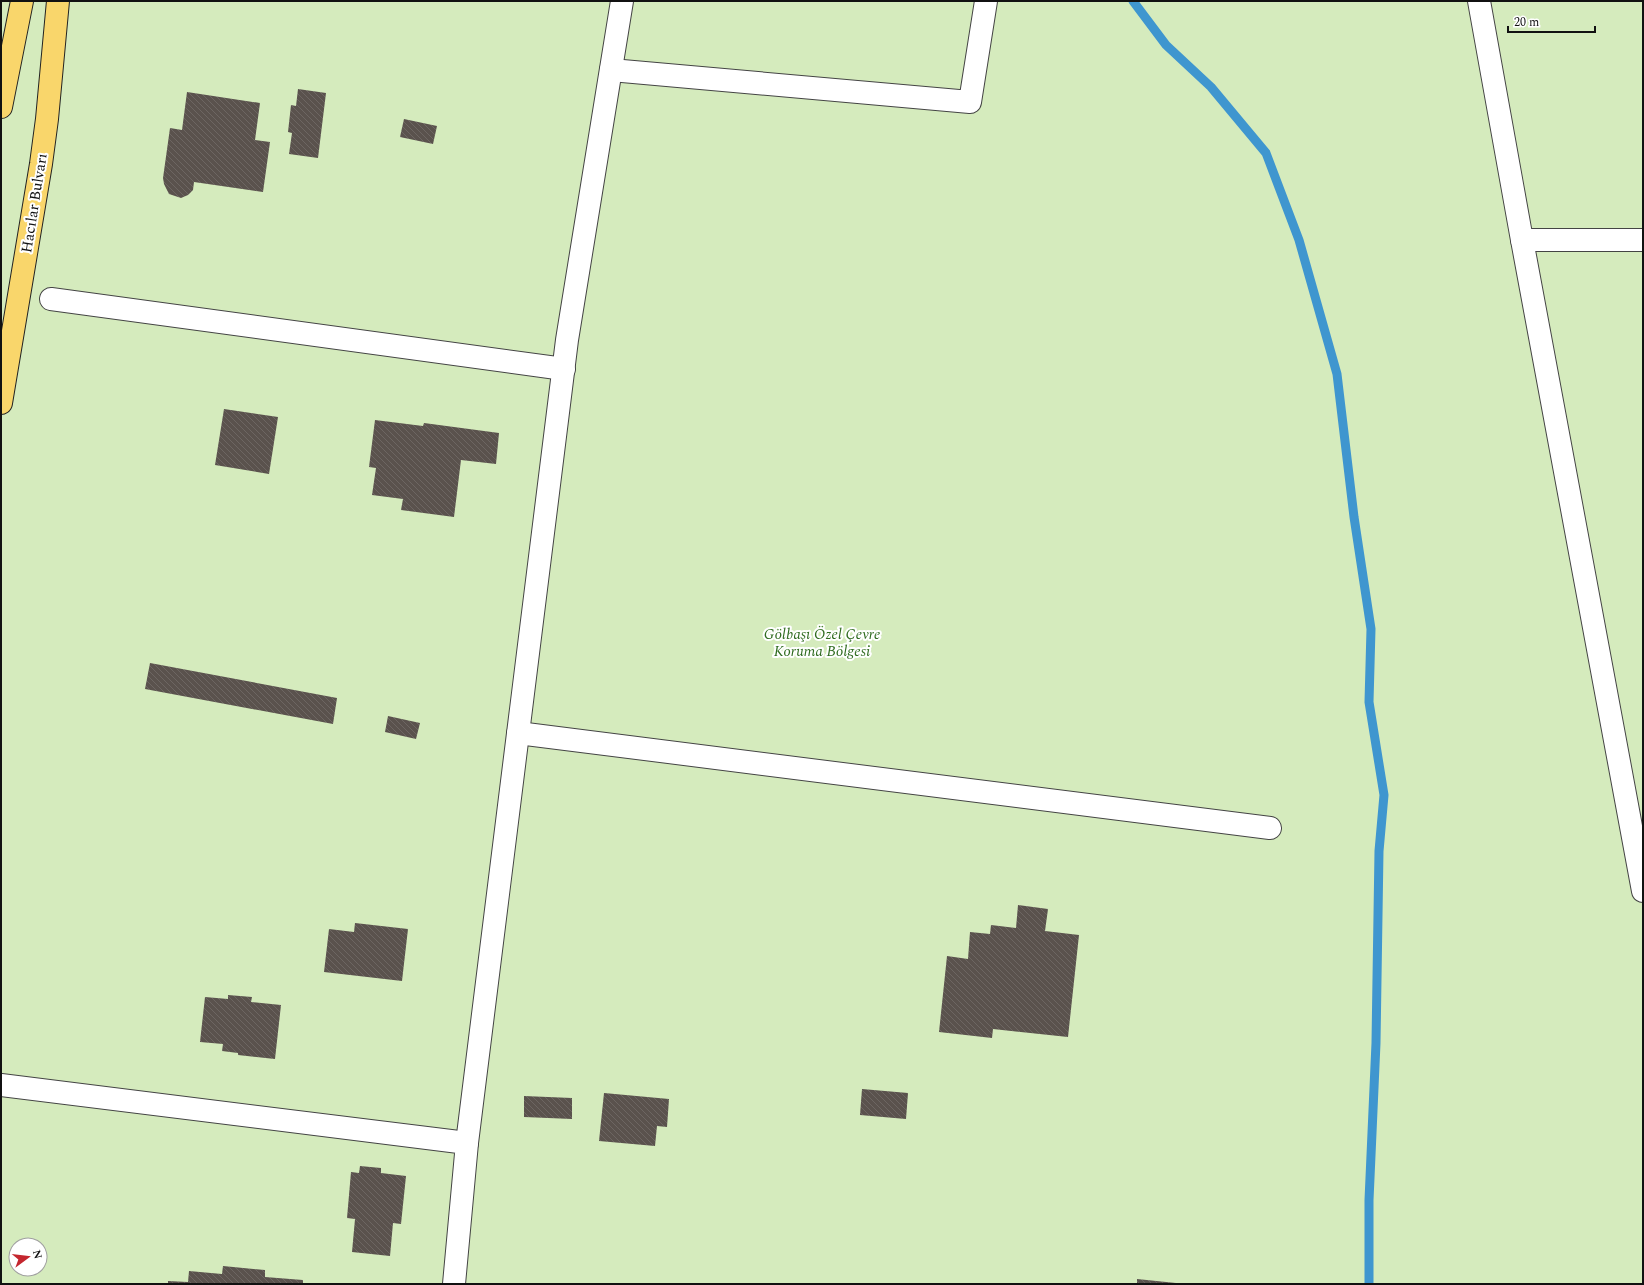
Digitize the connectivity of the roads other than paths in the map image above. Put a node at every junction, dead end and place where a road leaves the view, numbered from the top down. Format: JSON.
{"nodes":[{"id":1,"x":22,"y":1,"type":"edge"},
{"id":2,"x":58,"y":1,"type":"edge"},
{"id":3,"x":622,"y":1,"type":"edge"},
{"id":4,"x":986,"y":1,"type":"edge"},
{"id":5,"x":1479,"y":1,"type":"edge"},
{"id":6,"x":611,"y":70,"type":"junction"},
{"id":7,"x":1,"y":106,"type":"edge"},
{"id":8,"x":1522,"y":240,"type":"junction"},
{"id":9,"x":1643,"y":240,"type":"edge"},
{"id":10,"x":51,"y":299,"type":"dead end"},
{"id":11,"x":564,"y":369,"type":"junction"},
{"id":12,"x":1,"y":403,"type":"edge"},
{"id":13,"x":518,"y":733,"type":"junction"},
{"id":14,"x":1270,"y":828,"type":"dead end"},
{"id":15,"x":1643,"y":891,"type":"edge"},
{"id":16,"x":1,"y":1085,"type":"edge"},
{"id":17,"x":467,"y":1143,"type":"junction"},
{"id":18,"x":454,"y":1284,"type":"edge"}],
"edges":[{"from":1,"to":7,"type":"main road"},
{"from":2,"to":12,"type":"main road","name":"Hacılar Bulvarı"},
{"from":3,"to":6,"type":"street"},
{"from":4,"to":6,"type":"street"},
{"from":5,"to":8,"type":"street"},
{"from":6,"to":11,"type":"street"},
{"from":8,"to":9,"type":"street"},
{"from":8,"to":15,"type":"street"},
{"from":10,"to":11,"type":"street"},
{"from":11,"to":13,"type":"street"},
{"from":13,"to":14,"type":"street"},
{"from":13,"to":17,"type":"street"},
{"from":16,"to":17,"type":"street"},
{"from":17,"to":18,"type":"street"}]}
